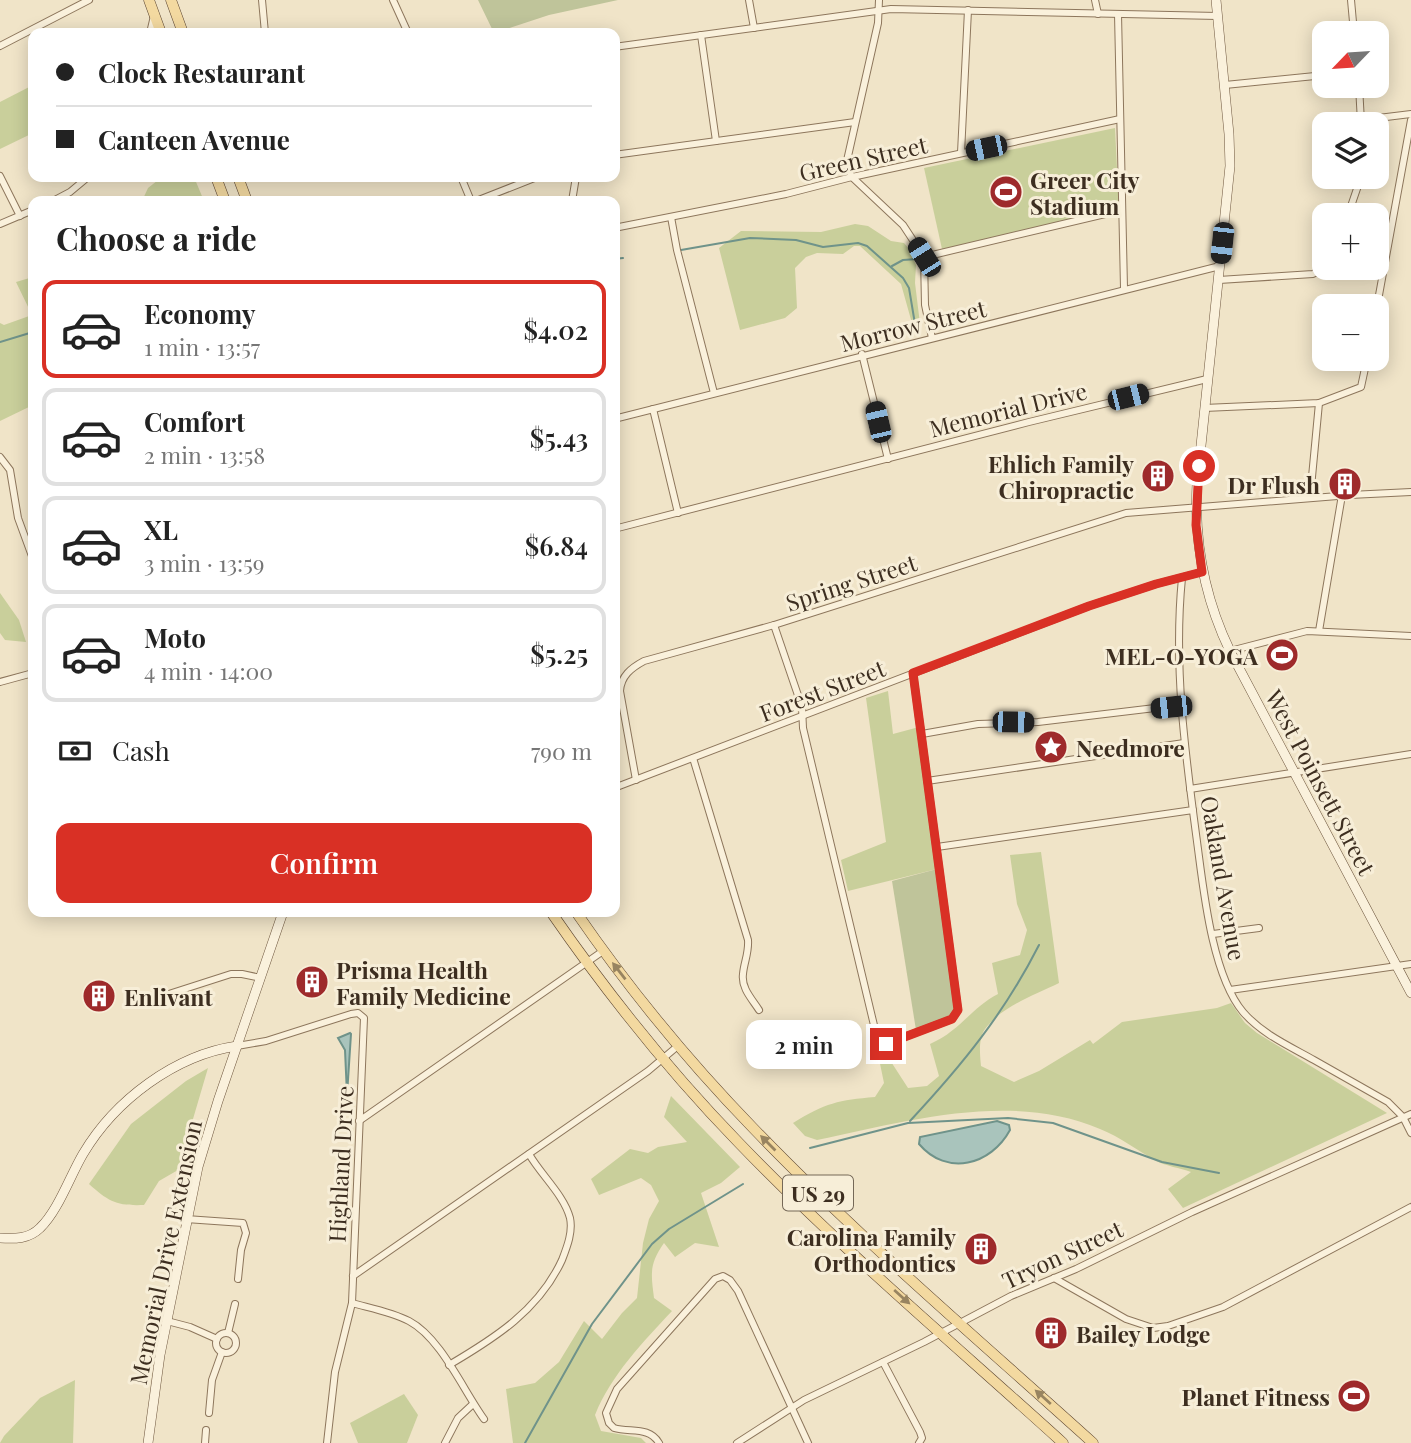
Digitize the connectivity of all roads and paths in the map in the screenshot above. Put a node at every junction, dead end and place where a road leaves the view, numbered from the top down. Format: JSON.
{"nodes":[{"id":1,"x":89,"y":0,"type":"edge"},
{"id":2,"x":149,"y":0,"type":"edge"},
{"id":3,"x":171,"y":0,"type":"edge"},
{"id":4,"x":262,"y":0,"type":"edge"},
{"id":5,"x":393,"y":0,"type":"edge"},
{"id":6,"x":749,"y":0,"type":"edge"},
{"id":7,"x":879,"y":0,"type":"edge"},
{"id":8,"x":1095,"y":0,"type":"edge"},
{"id":9,"x":1216,"y":0,"type":"edge"},
{"id":10,"x":1351,"y":0,"type":"edge"},
{"id":11,"x":968,"y":10,"type":"junction"},
{"id":12,"x":880,"y":11,"type":"junction"},
{"id":13,"x":154,"y":14,"type":"junction"},
{"id":14,"x":1098,"y":14,"type":"junction"},
{"id":15,"x":1118,"y":14,"type":"junction"},
{"id":16,"x":1218,"y":16,"type":"junction"},
{"id":17,"x":1353,"y":21,"type":"edge"},
{"id":18,"x":35,"y":28,"type":"edge"},
{"id":19,"x":151,"y":28,"type":"edge"},
{"id":20,"x":159,"y":28,"type":"edge"},
{"id":21,"x":179,"y":28,"type":"edge"},
{"id":22,"x":265,"y":28,"type":"edge"},
{"id":23,"x":406,"y":28,"type":"edge"},
{"id":24,"x":754,"y":28,"type":"junction"},
{"id":25,"x":28,"y":32,"type":"edge"},
{"id":26,"x":701,"y":35,"type":"junction"},
{"id":27,"x":0,"y":46,"type":"edge"},
{"id":28,"x":620,"y":46,"type":"edge"},
{"id":29,"x":1312,"y":76,"type":"edge"},
{"id":30,"x":1225,"y":85,"type":"junction"},
{"id":31,"x":1411,"y":114,"type":"edge"},
{"id":32,"x":1389,"y":118,"type":"edge"},
{"id":33,"x":1120,"y":119,"type":"junction"},
{"id":34,"x":1411,"y":120,"type":"edge"},
{"id":35,"x":855,"y":122,"type":"junction"},
{"id":36,"x":716,"y":141,"type":"junction"},
{"id":37,"x":961,"y":153,"type":"junction"},
{"id":38,"x":620,"y":154,"type":"edge"},
{"id":39,"x":0,"y":176,"type":"edge"},
{"id":40,"x":852,"y":177,"type":"junction"},
{"id":41,"x":82,"y":182,"type":"edge"},
{"id":42,"x":524,"y":182,"type":"edge"},
{"id":43,"x":62,"y":196,"type":"edge"},
{"id":44,"x":490,"y":196,"type":"edge"},
{"id":45,"x":1122,"y":211,"type":"junction"},
{"id":46,"x":28,"y":212,"type":"edge"},
{"id":47,"x":20,"y":216,"type":"junction"},
{"id":48,"x":671,"y":217,"type":"junction"},
{"id":49,"x":0,"y":224,"type":"edge"},
{"id":50,"x":620,"y":227,"type":"edge"},
{"id":51,"x":924,"y":257,"type":"junction"},
{"id":52,"x":1220,"y":266,"type":"junction"},
{"id":53,"x":1312,"y":274,"type":"edge"},
{"id":54,"x":1219,"y":280,"type":"junction"},
{"id":55,"x":1124,"y":288,"type":"junction"},
{"id":56,"x":1379,"y":294,"type":"edge"},
{"id":57,"x":932,"y":338,"type":"junction"},
{"id":58,"x":862,"y":355,"type":"junction"},
{"id":59,"x":1365,"y":371,"type":"edge"},
{"id":60,"x":1208,"y":379,"type":"junction"},
{"id":61,"x":714,"y":393,"type":"junction"},
{"id":62,"x":1319,"y":403,"type":"junction"},
{"id":63,"x":1204,"y":408,"type":"junction"},
{"id":64,"x":653,"y":409,"type":"junction"},
{"id":65,"x":620,"y":417,"type":"edge"},
{"id":66,"x":0,"y":457,"type":"edge"},
{"id":67,"x":888,"y":459,"type":"junction"},
{"id":68,"x":1411,"y":492,"type":"edge"},
{"id":69,"x":1342,"y":495,"type":"junction"},
{"id":70,"x":1310,"y":498,"type":"junction"},
{"id":71,"x":1196,"y":507,"type":"junction"},
{"id":72,"x":678,"y":513,"type":"junction"},
{"id":73,"x":620,"y":528,"type":"edge"},
{"id":74,"x":28,"y":545,"type":"edge"},
{"id":75,"x":1202,"y":572,"type":"junction"},
{"id":76,"x":1182,"y":578,"type":"junction"},
{"id":77,"x":775,"y":625,"type":"junction"},
{"id":78,"x":1320,"y":631,"type":"junction"},
{"id":79,"x":1411,"y":636,"type":"edge"},
{"id":80,"x":1230,"y":651,"type":"junction"},
{"id":81,"x":913,"y":673,"type":"junction"},
{"id":82,"x":28,"y":674,"type":"edge"},
{"id":83,"x":0,"y":682,"type":"edge"},
{"id":84,"x":1180,"y":705,"type":"junction"},
{"id":85,"x":803,"y":717,"type":"junction"},
{"id":86,"x":922,"y":734,"type":"junction"},
{"id":87,"x":1184,"y":743,"type":"junction"},
{"id":88,"x":1411,"y":754,"type":"edge"},
{"id":89,"x":693,"y":758,"type":"junction"},
{"id":90,"x":1294,"y":772,"type":"junction"},
{"id":91,"x":636,"y":780,"type":"junction"},
{"id":92,"x":927,"y":781,"type":"junction"},
{"id":93,"x":620,"y":786,"type":"edge"},
{"id":94,"x":1190,"y":789,"type":"junction"},
{"id":95,"x":1193,"y":810,"type":"junction"},
{"id":96,"x":937,"y":848,"type":"junction"},
{"id":97,"x":282,"y":917,"type":"edge"},
{"id":98,"x":554,"y":917,"type":"edge"},
{"id":99,"x":579,"y":917,"type":"edge"},
{"id":100,"x":1259,"y":928,"type":"dead end"},
{"id":101,"x":1213,"y":934,"type":"junction"},
{"id":102,"x":603,"y":951,"type":"junction"},
{"id":103,"x":586,"y":963,"type":"junction"},
{"id":104,"x":1411,"y":964,"type":"edge"},
{"id":105,"x":1396,"y":966,"type":"junction"},
{"id":106,"x":261,"y":978,"type":"junction"},
{"id":107,"x":1230,"y":990,"type":"junction"},
{"id":108,"x":1411,"y":993,"type":"edge"},
{"id":109,"x":147,"y":1001,"type":"dead end"},
{"id":110,"x":759,"y":1010,"type":"dead end"},
{"id":111,"x":679,"y":1045,"type":"junction"},
{"id":112,"x":237,"y":1046,"type":"junction"},
{"id":113,"x":663,"y":1058,"type":"junction"},
{"id":114,"x":721,"y":1094,"type":"junction"},
{"id":115,"x":705,"y":1107,"type":"junction"},
{"id":116,"x":1411,"y":1114,"type":"edge"},
{"id":117,"x":1403,"y":1117,"type":"junction"},
{"id":118,"x":359,"y":1121,"type":"junction"},
{"id":119,"x":1411,"y":1133,"type":"edge"},
{"id":120,"x":529,"y":1154,"type":"junction"},
{"id":121,"x":1411,"y":1207,"type":"edge"},
{"id":122,"x":186,"y":1219,"type":"junction"},
{"id":123,"x":0,"y":1238,"type":"edge"},
{"id":124,"x":352,"y":1276,"type":"junction"},
{"id":125,"x":1054,"y":1278,"type":"junction"},
{"id":126,"x":238,"y":1279,"type":"dead end"},
{"id":127,"x":352,"y":1303,"type":"junction"},
{"id":128,"x":235,"y":1304,"type":"dead end"},
{"id":129,"x":167,"y":1321,"type":"junction"},
{"id":130,"x":961,"y":1323,"type":"junction"},
{"id":131,"x":941,"y":1333,"type":"junction"},
{"id":132,"x":228,"y":1334,"type":"junction"},
{"id":133,"x":217,"y":1339,"type":"junction"},
{"id":134,"x":222,"y":1352,"type":"junction"},
{"id":135,"x":883,"y":1362,"type":"junction"},
{"id":136,"x":449,"y":1365,"type":"junction"},
{"id":137,"x":473,"y":1404,"type":"junction"},
{"id":138,"x":792,"y":1408,"type":"junction"},
{"id":139,"x":209,"y":1413,"type":"dead end"},
{"id":140,"x":484,"y":1419,"type":"dead end"},
{"id":141,"x":206,"y":1430,"type":"dead end"},
{"id":142,"x":148,"y":1443,"type":"edge"},
{"id":143,"x":205,"y":1443,"type":"edge"},
{"id":144,"x":327,"y":1443,"type":"edge"},
{"id":145,"x":445,"y":1443,"type":"edge"},
{"id":146,"x":659,"y":1443,"type":"edge"},
{"id":147,"x":737,"y":1443,"type":"edge"},
{"id":148,"x":808,"y":1443,"type":"edge"},
{"id":149,"x":919,"y":1443,"type":"edge"},
{"id":150,"x":1063,"y":1443,"type":"edge"},
{"id":151,"x":1093,"y":1443,"type":"edge"}],
"edges":[{"from":1,"to":18,"type":"street"},
{"from":2,"to":13,"type":"main road"},
{"from":3,"to":21,"type":"main road"},
{"from":4,"to":22,"type":"street"},
{"from":5,"to":23,"type":"street"},
{"from":6,"to":24,"type":"street"},
{"from":7,"to":12,"type":"street"},
{"from":8,"to":14,"type":"street"},
{"from":9,"to":16,"type":"main road","name":"West Poinsett Street"},
{"from":10,"to":17,"type":"street"},
{"from":11,"to":12,"type":"street"},
{"from":11,"to":14,"type":"street"},
{"from":11,"to":37,"type":"street"},
{"from":12,"to":24,"type":"street"},
{"from":12,"to":35,"type":"street"},
{"from":13,"to":19,"type":"street"},
{"from":13,"to":20,"type":"main road"},
{"from":14,"to":15,"type":"street"},
{"from":15,"to":16,"type":"street"},
{"from":15,"to":33,"type":"street"},
{"from":16,"to":30,"type":"main road","name":"West Poinsett Street"},
{"from":24,"to":26,"type":"street"},
{"from":25,"to":27,"type":"street"},
{"from":26,"to":28,"type":"street"},
{"from":26,"to":36,"type":"street"},
{"from":29,"to":30,"type":"street"},
{"from":30,"to":52,"type":"main road","name":"West Poinsett Street"},
{"from":31,"to":32,"type":"street"},
{"from":33,"to":37,"type":"street","name":"Green Street"},
{"from":33,"to":45,"type":"street"},
{"from":34,"to":56,"type":"street"},
{"from":35,"to":36,"type":"street"},
{"from":35,"to":40,"type":"street"},
{"from":36,"to":38,"type":"street"},
{"from":37,"to":40,"type":"street","name":"Green Street"},
{"from":39,"to":47,"type":"street"},
{"from":40,"to":48,"type":"street","name":"Green Street"},
{"from":40,"to":51,"type":"street"},
{"from":41,"to":43,"type":"street"},
{"from":42,"to":44,"type":"street"},
{"from":45,"to":51,"type":"street"},
{"from":45,"to":55,"type":"street"},
{"from":46,"to":47,"type":"street"},
{"from":47,"to":49,"type":"street"},
{"from":48,"to":50,"type":"street","name":"Green Street"},
{"from":48,"to":61,"type":"street"},
{"from":51,"to":57,"type":"street"},
{"from":52,"to":54,"type":"main road","name":"West Poinsett Street"},
{"from":52,"to":55,"type":"street","name":"Morrow Street"},
{"from":53,"to":54,"type":"street"},
{"from":54,"to":60,"type":"main road","name":"West Poinsett Street"},
{"from":55,"to":57,"type":"street","name":"Morrow Street"},
{"from":57,"to":58,"type":"street","name":"Morrow Street"},
{"from":58,"to":61,"type":"street","name":"Morrow Street"},
{"from":58,"to":67,"type":"street"},
{"from":59,"to":62,"type":"street"},
{"from":60,"to":63,"type":"main road","name":"West Poinsett Street"},
{"from":60,"to":67,"type":"street","name":"Memorial Drive"},
{"from":61,"to":64,"type":"street","name":"Morrow Street"},
{"from":62,"to":63,"type":"street"},
{"from":62,"to":70,"type":"street"},
{"from":63,"to":71,"type":"main road","name":"West Poinsett Street"},
{"from":64,"to":65,"type":"street","name":"Morrow Street"},
{"from":64,"to":72,"type":"street"},
{"from":66,"to":74,"type":"street"},
{"from":67,"to":72,"type":"street","name":"Memorial Drive"},
{"from":68,"to":69,"type":"street","name":"Spring Street"},
{"from":69,"to":70,"type":"street","name":"Spring Street"},
{"from":69,"to":78,"type":"street"},
{"from":70,"to":71,"type":"street","name":"Spring Street"},
{"from":71,"to":75,"type":"main road","name":"West Poinsett Street"},
{"from":71,"to":77,"type":"street","name":"Spring Street"},
{"from":72,"to":73,"type":"street","name":"Memorial Drive"},
{"from":75,"to":76,"type":"street","name":"Forest Street"},
{"from":75,"to":80,"type":"main road","name":"West Poinsett Street"},
{"from":76,"to":81,"type":"street","name":"Forest Street"},
{"from":76,"to":84,"type":"street","name":"Oakland Avenue"},
{"from":77,"to":85,"type":"street"},
{"from":77,"to":91,"type":"street","name":"Spring Street"},
{"from":78,"to":79,"type":"street"},
{"from":78,"to":80,"type":"street"},
{"from":80,"to":90,"type":"main road","name":"West Poinsett Street"},
{"from":81,"to":85,"type":"street","name":"Forest Street"},
{"from":81,"to":86,"type":"street"},
{"from":82,"to":83,"type":"street"},
{"from":84,"to":86,"type":"street"},
{"from":84,"to":87,"type":"street","name":"Oakland Avenue"},
{"from":85,"to":89,"type":"street","name":"Forest Street"},
{"from":85,"to":96,"type":"street"},
{"from":86,"to":92,"type":"street"},
{"from":87,"to":92,"type":"street"},
{"from":87,"to":94,"type":"street","name":"Oakland Avenue"},
{"from":88,"to":90,"type":"street"},
{"from":89,"to":91,"type":"street","name":"Forest Street"},
{"from":89,"to":110,"type":"street"},
{"from":90,"to":94,"type":"street"},
{"from":90,"to":105,"type":"main road","name":"West Poinsett Street"},
{"from":91,"to":93,"type":"street","name":"Forest Street"},
{"from":92,"to":96,"type":"street"},
{"from":94,"to":95,"type":"street","name":"Oakland Avenue"},
{"from":95,"to":96,"type":"street"},
{"from":95,"to":101,"type":"street","name":"Oakland Avenue"},
{"from":97,"to":106,"type":"main road","name":"Memorial Drive Extension"},
{"from":98,"to":103,"type":"main road","number":"US 29"},
{"from":99,"to":102,"type":"main road","number":"US 29"},
{"from":100,"to":101,"type":"street"},
{"from":101,"to":107,"type":"street","name":"Oakland Avenue"},
{"from":102,"to":103,"type":"street"},
{"from":111,"to":102,"type":"main road","number":"US 29","one_way":true},
{"from":103,"to":113,"type":"main road","number":"US 29"},
{"from":103,"to":118,"type":"street"},
{"from":104,"to":105,"type":"street"},
{"from":105,"to":107,"type":"street"},
{"from":105,"to":108,"type":"main road","name":"West Poinsett Street"},
{"from":106,"to":109,"type":"street"},
{"from":106,"to":112,"type":"main road","name":"Memorial Drive Extension"},
{"from":107,"to":117,"type":"street","name":"Oakland Avenue"},
{"from":111,"to":113,"type":"street"},
{"from":111,"to":114,"type":"main road","number":"US 29"},
{"from":112,"to":118,"type":"street","name":"Highland Drive"},
{"from":112,"to":122,"type":"main road","name":"Memorial Drive Extension"},
{"from":112,"to":123,"type":"main road"},
{"from":113,"to":115,"type":"main road","number":"US 29"},
{"from":113,"to":120,"type":"street"},
{"from":114,"to":115,"type":"main road"},
{"from":130,"to":114,"type":"main road","number":"US 29","one_way":true},
{"from":115,"to":131,"type":"main road","number":"US 29","one_way":true},
{"from":116,"to":117,"type":"street","name":"Tryon Street"},
{"from":117,"to":119,"type":"street","name":"Oakland Avenue"},
{"from":117,"to":125,"type":"street","name":"Tryon Street"},
{"from":118,"to":124,"type":"street","name":"Highland Drive"},
{"from":120,"to":124,"type":"street"},
{"from":120,"to":136,"type":"street"},
{"from":121,"to":125,"type":"street"},
{"from":122,"to":126,"type":"street"},
{"from":122,"to":129,"type":"main road","name":"Memorial Drive Extension"},
{"from":124,"to":127,"type":"street","name":"Highland Drive"},
{"from":125,"to":130,"type":"street","name":"Tryon Street"},
{"from":127,"to":136,"type":"street"},
{"from":127,"to":144,"type":"street","name":"Highland Drive"},
{"from":128,"to":132,"type":"street"},
{"from":129,"to":133,"type":"street"},
{"from":129,"to":142,"type":"main road","name":"Memorial Drive Extension"},
{"from":130,"to":131,"type":"street","name":"Tryon Street"},
{"from":151,"to":130,"type":"main road","number":"US 29","one_way":true},
{"from":131,"to":135,"type":"street","name":"Tryon Street"},
{"from":131,"to":150,"type":"main road","number":"US 29"},
{"from":132,"to":133,"type":"street"},
{"from":132,"to":134,"type":"street"},
{"from":133,"to":134,"type":"street"},
{"from":134,"to":139,"type":"street"},
{"from":135,"to":138,"type":"street","name":"Tryon Street"},
{"from":135,"to":149,"type":"street"},
{"from":136,"to":137,"type":"street"},
{"from":137,"to":140,"type":"street"},
{"from":137,"to":145,"type":"street"},
{"from":138,"to":146,"type":"street"},
{"from":138,"to":147,"type":"street","name":"Tryon Street"},
{"from":138,"to":148,"type":"street"},
{"from":141,"to":143,"type":"street"}]}
